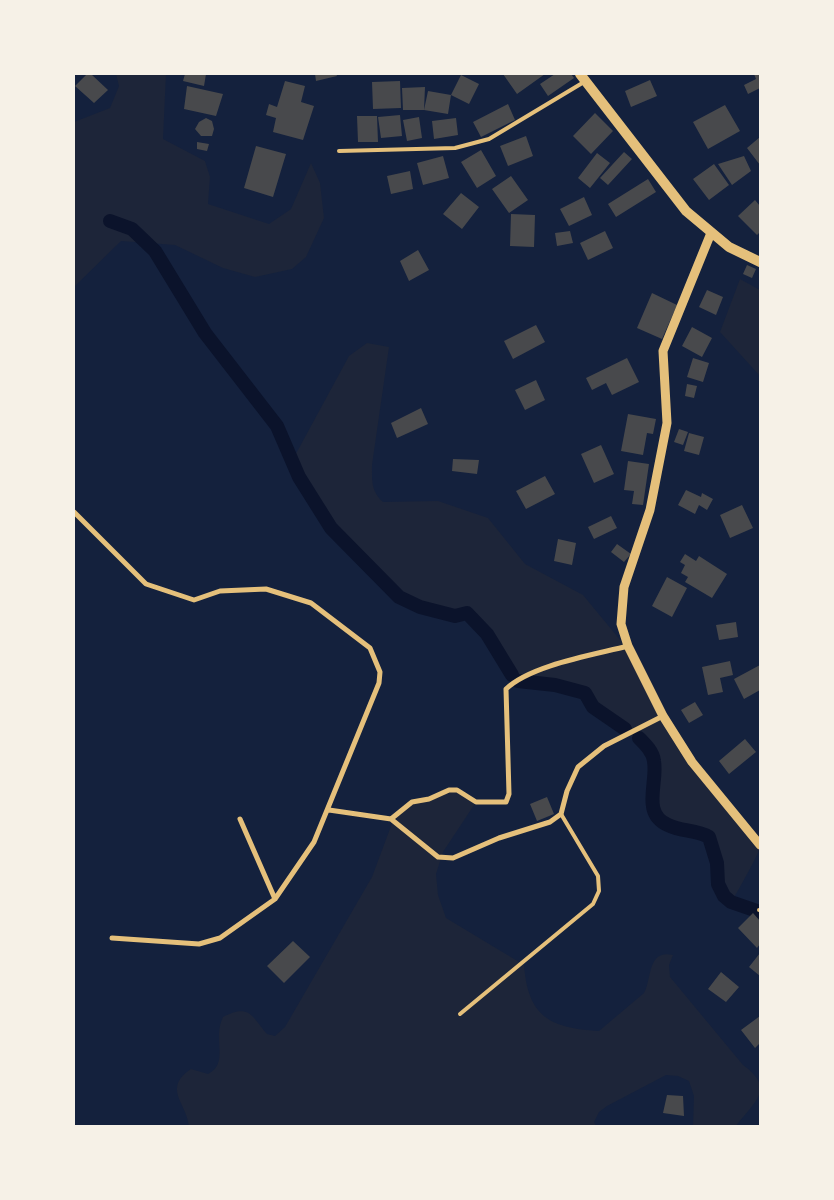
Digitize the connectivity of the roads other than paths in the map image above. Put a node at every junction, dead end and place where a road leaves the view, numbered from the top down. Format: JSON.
{"nodes":[{"id":1,"x":583,"y":77,"type":"edge"},
{"id":2,"x":339,"y":151,"type":"dead end"},
{"id":3,"x":711,"y":233,"type":"junction"},
{"id":4,"x":760,"y":262,"type":"edge"},
{"id":5,"x":74,"y":512,"type":"edge"},
{"id":6,"x":628,"y":646,"type":"junction"},
{"id":7,"x":663,"y":716,"type":"junction"},
{"id":8,"x":329,"y":810,"type":"junction"},
{"id":9,"x":561,"y":814,"type":"junction"},
{"id":10,"x":240,"y":819,"type":"dead end"},
{"id":11,"x":391,"y":819,"type":"junction"},
{"id":12,"x":760,"y":845,"type":"edge"},
{"id":13,"x":275,"y":899,"type":"junction"},
{"id":14,"x":112,"y":938,"type":"dead end"},
{"id":15,"x":460,"y":1014,"type":"dead end"}],
"edges":[{"from":1,"to":2,"type":"lane"},
{"from":1,"to":3,"type":"main road"},
{"from":3,"to":4,"type":"main road"},
{"from":3,"to":6,"type":"street"},
{"from":5,"to":8,"type":"street"},
{"from":6,"to":7,"type":"street"},
{"from":6,"to":11,"type":"street"},
{"from":7,"to":9,"type":"street"},
{"from":7,"to":12,"type":"street"},
{"from":8,"to":11,"type":"street"},
{"from":8,"to":13,"type":"street"},
{"from":9,"to":11,"type":"street"},
{"from":9,"to":15,"type":"lane"},
{"from":10,"to":13,"type":"street"},
{"from":13,"to":14,"type":"street"}]}
